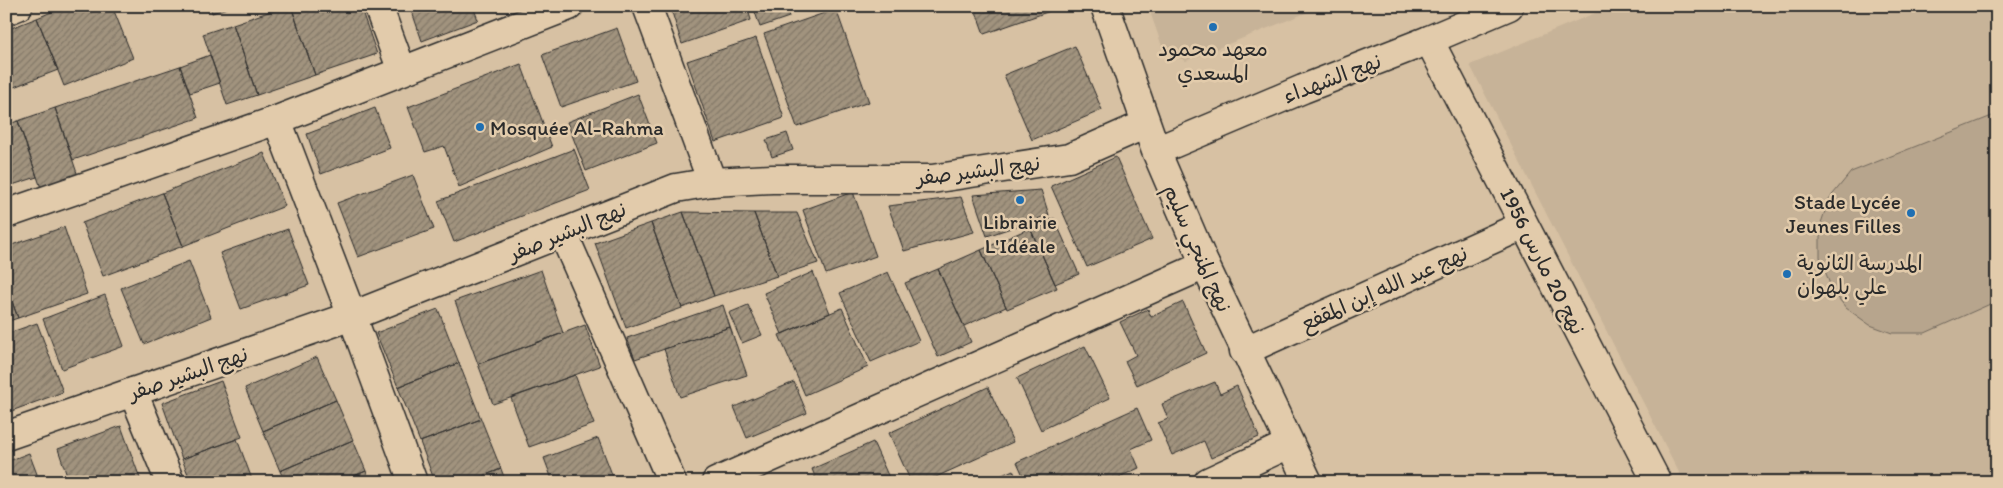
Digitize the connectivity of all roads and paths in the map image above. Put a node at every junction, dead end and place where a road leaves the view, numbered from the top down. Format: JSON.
{"nodes":[{"id":1,"x":18,"y":6,"type":"edge"},
{"id":2,"x":378,"y":6,"type":"edge"},
{"id":3,"x":569,"y":6,"type":"edge"},
{"id":4,"x":647,"y":6,"type":"edge"},
{"id":5,"x":1105,"y":6,"type":"edge"},
{"id":6,"x":1509,"y":6,"type":"edge"},
{"id":7,"x":6,"y":11,"type":"edge"},
{"id":8,"x":1429,"y":40,"type":"junction"},
{"id":9,"x":402,"y":71,"type":"junction"},
{"id":10,"x":277,"y":120,"type":"junction"},
{"id":11,"x":1146,"y":124,"type":"junction"},
{"id":12,"x":1156,"y":151,"type":"junction"},
{"id":13,"x":712,"y":182,"type":"junction"},
{"id":14,"x":6,"y":214,"type":"edge"},
{"id":15,"x":1524,"y":225,"type":"junction"},
{"id":16,"x":563,"y":232,"type":"junction"},
{"id":17,"x":1205,"y":265,"type":"junction"},
{"id":18,"x":352,"y":316,"type":"junction"},
{"id":19,"x":1244,"y":351,"type":"junction"},
{"id":20,"x":133,"y":392,"type":"junction"},
{"id":21,"x":6,"y":436,"type":"edge"},
{"id":22,"x":1289,"y":444,"type":"junction"},
{"id":23,"x":170,"y":482,"type":"edge"},
{"id":24,"x":413,"y":482,"type":"edge"},
{"id":25,"x":672,"y":482,"type":"edge"},
{"id":26,"x":716,"y":482,"type":"edge"},
{"id":27,"x":1208,"y":482,"type":"edge"},
{"id":28,"x":1308,"y":482,"type":"edge"},
{"id":29,"x":1657,"y":482,"type":"edge"}],
"edges":[{"from":1,"to":7,"type":"street"},
{"from":2,"to":9,"type":"street"},
{"from":3,"to":9,"type":"street"},
{"from":4,"to":13,"type":"street"},
{"from":5,"to":11,"type":"street","name":"نهج المنجي سليم"},
{"from":6,"to":8,"type":"street","name":"نهج الشهداء"},
{"from":8,"to":12,"type":"street","name":"نهج الشهداء"},
{"from":8,"to":15,"type":"street","name":"نهج 20 مارس 1956"},
{"from":9,"to":10,"type":"street"},
{"from":10,"to":14,"type":"street"},
{"from":10,"to":18,"type":"street"},
{"from":11,"to":12,"type":"street","name":"نهج المنجي سليم"},
{"from":11,"to":13,"type":"street","name":"نهج البشير صفر"},
{"from":12,"to":17,"type":"street","name":"نهج المنجي سليم"},
{"from":13,"to":16,"type":"street","name":"نهج البشير صفر"},
{"from":15,"to":19,"type":"street","name":"نهج عبد الله إبن المقفع"},
{"from":15,"to":29,"type":"street","name":"نهج 20 مارس 1956"},
{"from":16,"to":18,"type":"street","name":"نهج البشير صفر"},
{"from":16,"to":25,"type":"street"},
{"from":17,"to":19,"type":"street","name":"نهج المنجي سليم"},
{"from":17,"to":26,"type":"street"},
{"from":18,"to":20,"type":"street","name":"نهج البشير صفر"},
{"from":18,"to":24,"type":"street"},
{"from":19,"to":22,"type":"street","name":"نهج المنجي سليم"},
{"from":20,"to":21,"type":"street","name":"نهج البشير صفر"},
{"from":20,"to":23,"type":"street"},
{"from":22,"to":27,"type":"street"},
{"from":22,"to":28,"type":"street","name":"نهج المنجي سليم"}]}
